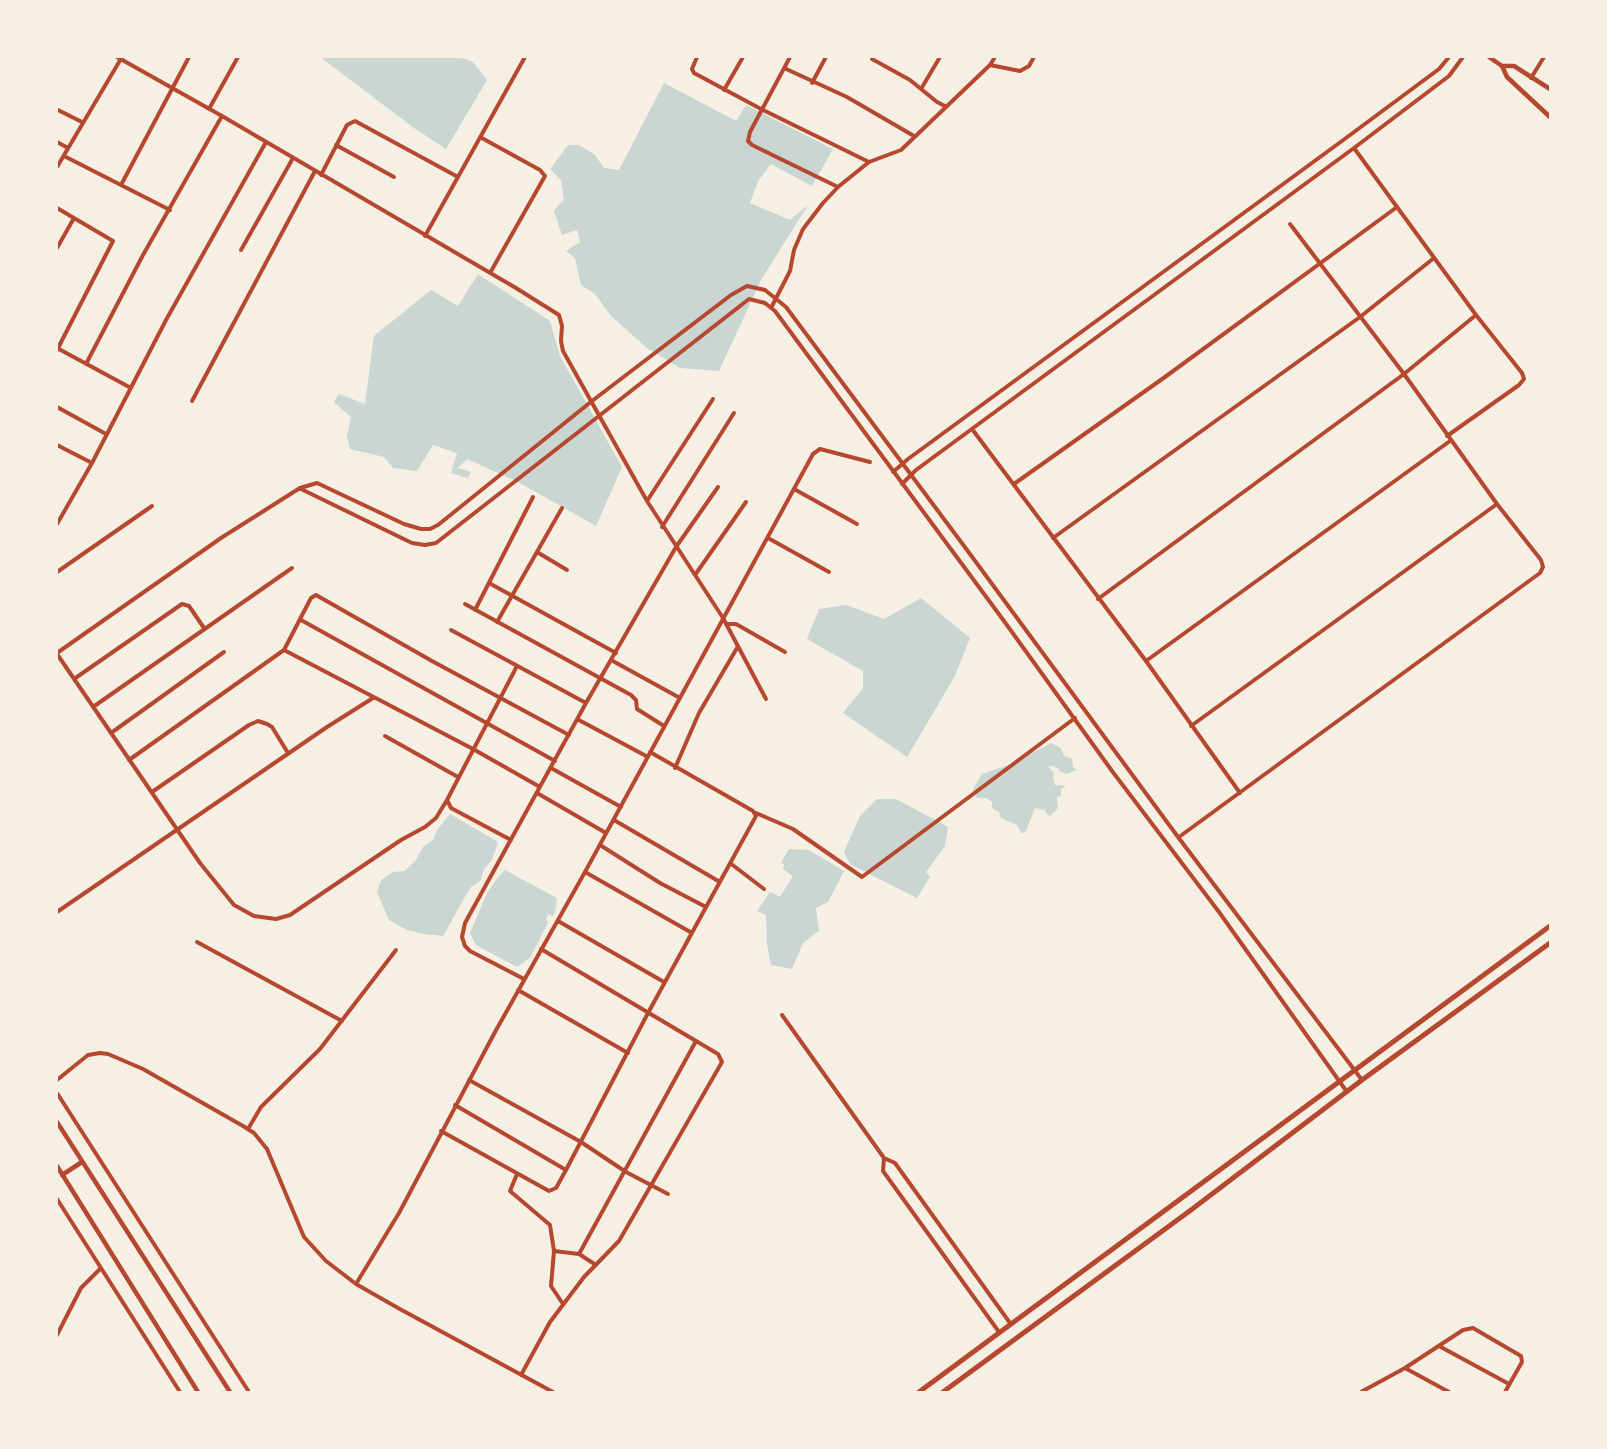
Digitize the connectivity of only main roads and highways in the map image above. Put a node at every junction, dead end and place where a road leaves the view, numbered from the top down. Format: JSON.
{"nodes":[{"id":1,"x":1550,"y":926,"type":"edge"},
{"id":2,"x":1550,"y":943,"type":"edge"},
{"id":3,"x":919,"y":1392,"type":"edge"},
{"id":4,"x":943,"y":1392,"type":"edge"}],
"edges":[{"from":1,"to":3,"type":"main road"},
{"from":2,"to":4,"type":"main road"}]}
